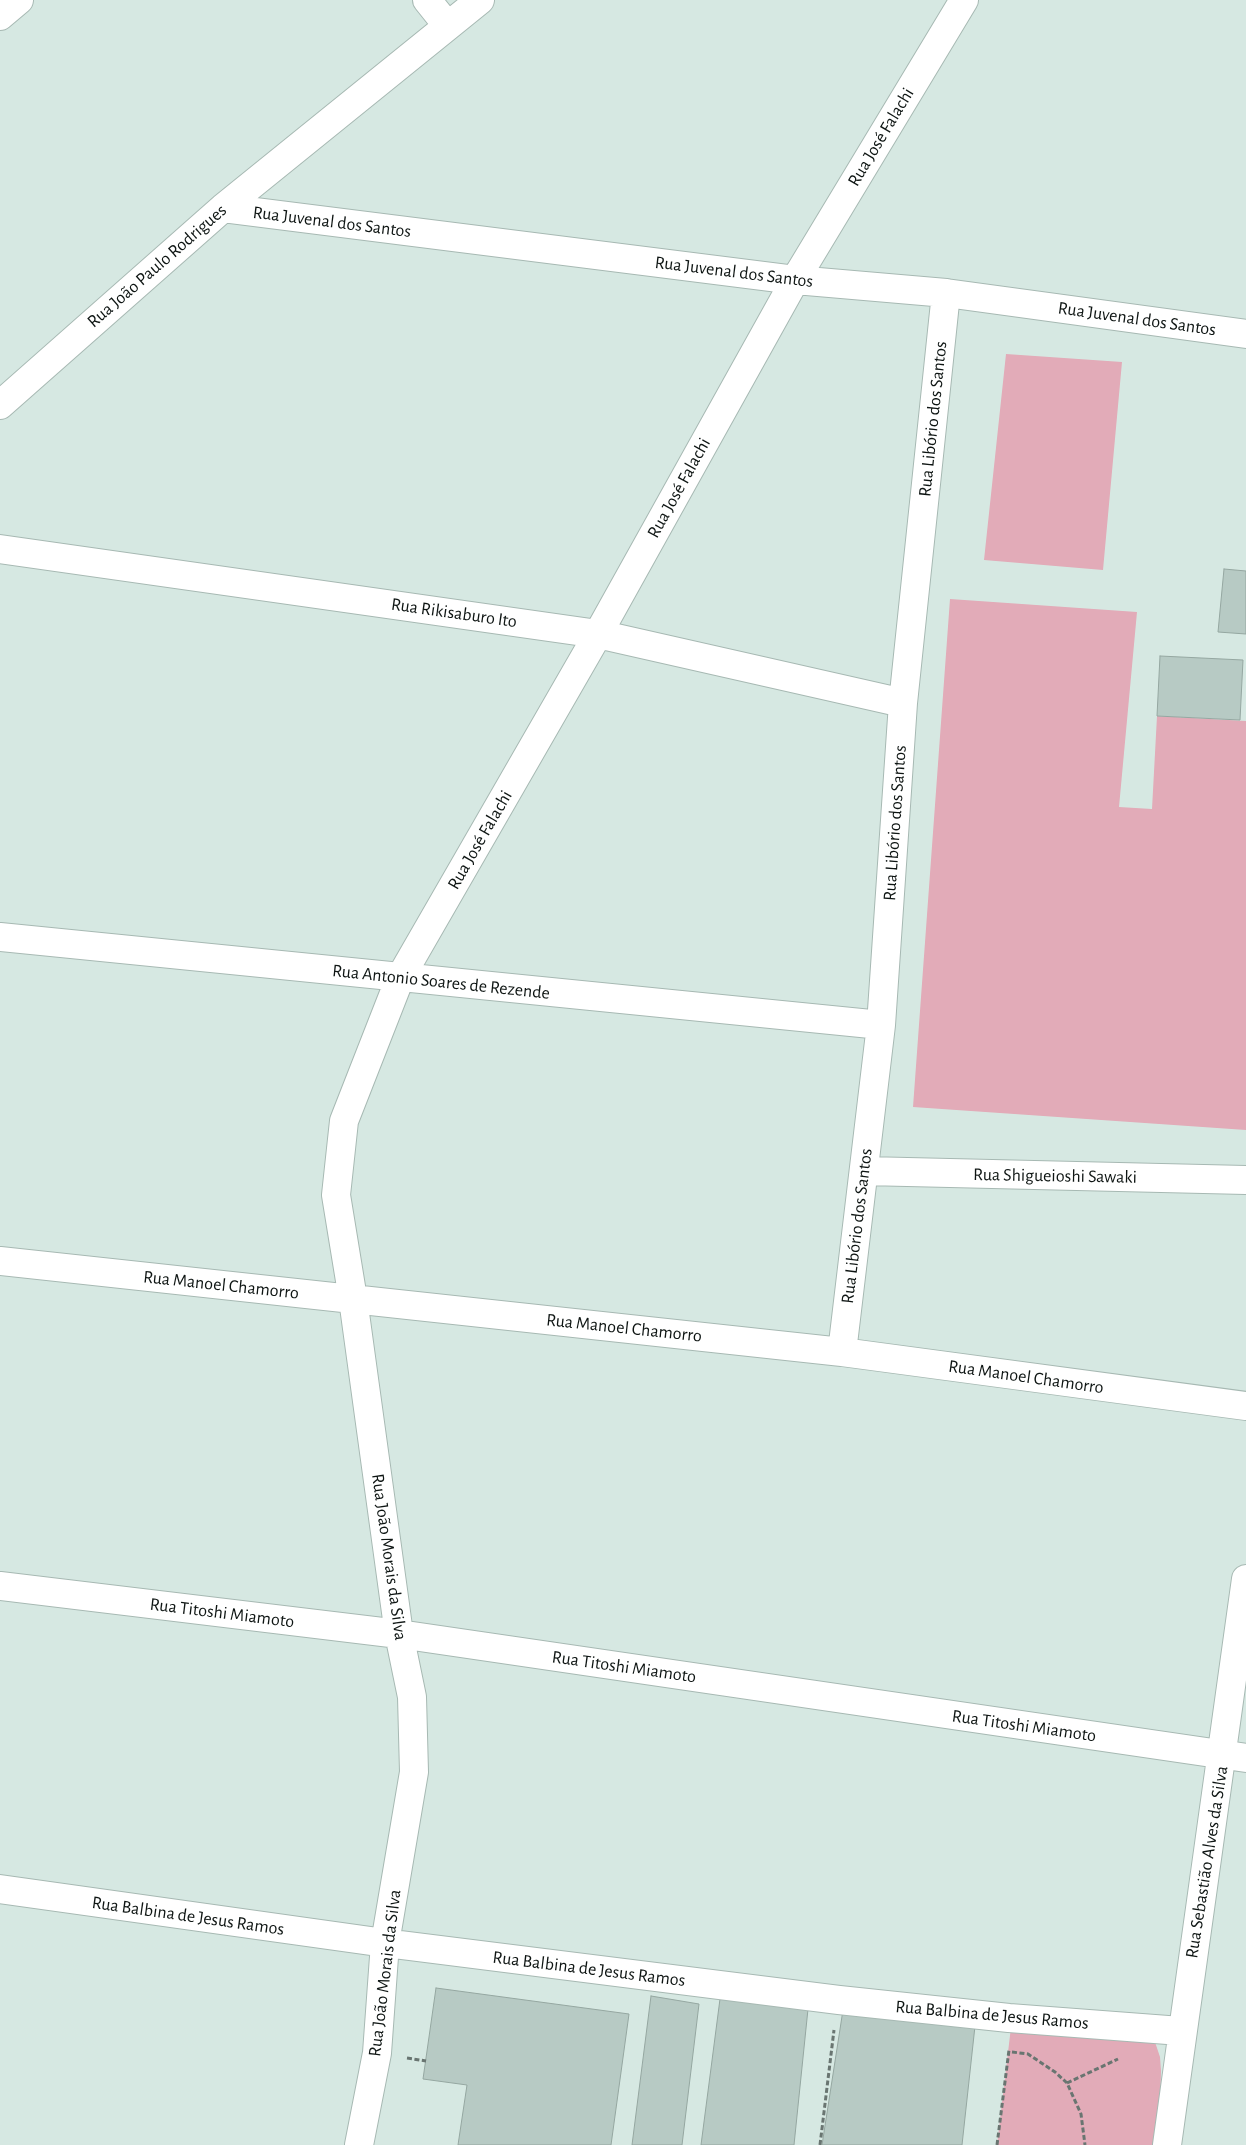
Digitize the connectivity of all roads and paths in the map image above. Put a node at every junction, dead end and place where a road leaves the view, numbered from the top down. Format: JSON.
{"nodes":[{"id":1,"x":19,"y":0,"type":"edge"},
{"id":2,"x":427,"y":0,"type":"edge"},
{"id":3,"x":480,"y":0,"type":"edge"},
{"id":4,"x":964,"y":0,"type":"edge"},
{"id":5,"x":0,"y":16,"type":"edge"},
{"id":6,"x":447,"y":25,"type":"junction"},
{"id":7,"x":223,"y":208,"type":"junction"},
{"id":8,"x":795,"y":280,"type":"junction"},
{"id":9,"x":946,"y":293,"type":"junction"},
{"id":10,"x":1246,"y":334,"type":"edge"},
{"id":11,"x":0,"y":405,"type":"edge"},
{"id":12,"x":0,"y":549,"type":"edge"},
{"id":13,"x":598,"y":634,"type":"junction"},
{"id":14,"x":903,"y":703,"type":"junction"},
{"id":15,"x":0,"y":937,"type":"edge"},
{"id":16,"x":400,"y":978,"type":"junction"},
{"id":17,"x":881,"y":1025,"type":"junction"},
{"id":18,"x":865,"y":1171,"type":"junction"},
{"id":19,"x":1246,"y":1180,"type":"edge"},
{"id":20,"x":0,"y":1261,"type":"edge"},
{"id":21,"x":353,"y":1299,"type":"junction"},
{"id":22,"x":842,"y":1352,"type":"junction"},
{"id":23,"x":1246,"y":1406,"type":"edge"},
{"id":24,"x":1246,"y":1579,"type":"edge"},
{"id":25,"x":0,"y":1586,"type":"edge"},
{"id":26,"x":399,"y":1634,"type":"junction"},
{"id":27,"x":1234,"y":1757,"type":"edge"},
{"id":28,"x":0,"y":1889,"type":"edge"},
{"id":29,"x":385,"y":1943,"type":"junction"},
{"id":30,"x":839,"y":2000,"type":"junction"},
{"id":31,"x":1181,"y":2031,"type":"junction"},
{"id":32,"x":1119,"y":2058,"type":"dead end"},
{"id":33,"x":1066,"y":2083,"type":"junction"},
{"id":34,"x":359,"y":2145,"type":"edge"},
{"id":35,"x":820,"y":2145,"type":"edge"},
{"id":36,"x":997,"y":2145,"type":"edge"},
{"id":37,"x":1085,"y":2145,"type":"edge"},
{"id":38,"x":1167,"y":2145,"type":"edge"}],
"edges":[{"from":1,"to":5,"type":"street"},
{"from":2,"to":6,"type":"street"},
{"from":3,"to":6,"type":"street","name":"Rua João Paulo Rodrigues"},
{"from":4,"to":8,"type":"street","name":"Rua José Falachi"},
{"from":6,"to":7,"type":"street","name":"Rua João Paulo Rodrigues"},
{"from":7,"to":8,"type":"street","name":"Rua Juvenal dos Santos"},
{"from":7,"to":11,"type":"street","name":"Rua João Paulo Rodrigues"},
{"from":8,"to":9,"type":"street","name":"Rua Juvenal dos Santos"},
{"from":8,"to":13,"type":"street","name":"Rua José Falachi"},
{"from":9,"to":10,"type":"street","name":"Rua Juvenal dos Santos"},
{"from":9,"to":14,"type":"street","name":"Rua Libório dos Santos"},
{"from":12,"to":13,"type":"street","name":"Rua Rikisaburo Ito"},
{"from":13,"to":14,"type":"street","name":"Rua Rikisaburo Ito"},
{"from":13,"to":16,"type":"street","name":"Rua José Falachi"},
{"from":14,"to":17,"type":"street","name":"Rua Libório dos Santos"},
{"from":15,"to":16,"type":"street","name":"Rua Antonio Soares de Rezende"},
{"from":16,"to":17,"type":"street","name":"Rua Antonio Soares de Rezende"},
{"from":16,"to":21,"type":"street","name":"Rua João Morais da Silva"},
{"from":17,"to":18,"type":"street","name":"Rua Libório dos Santos"},
{"from":18,"to":19,"type":"street","name":"Rua Shigueioshi Sawaki"},
{"from":18,"to":22,"type":"street","name":"Rua Libório dos Santos"},
{"from":20,"to":21,"type":"street","name":"Rua Manoel Chamorro"},
{"from":21,"to":22,"type":"street","name":"Rua Manoel Chamorro"},
{"from":21,"to":26,"type":"street","name":"Rua João Morais da Silva"},
{"from":22,"to":23,"type":"street","name":"Rua Manoel Chamorro"},
{"from":24,"to":27,"type":"street","name":"Rua Sebastião Alves da Silva"},
{"from":25,"to":26,"type":"street","name":"Rua Titoshi Miamoto"},
{"from":26,"to":27,"type":"street","name":"Rua Titoshi Miamoto"},
{"from":26,"to":29,"type":"street","name":"Rua João Morais da Silva"},
{"from":27,"to":31,"type":"street","name":"Rua Sebastião Alves da Silva"},
{"from":28,"to":29,"type":"street","name":"Rua Balbina de Jesus Ramos"},
{"from":29,"to":30,"type":"street","name":"Rua Balbina de Jesus Ramos"},
{"from":29,"to":34,"type":"street","name":"Rua João Morais da Silva"},
{"from":30,"to":31,"type":"street","name":"Rua Balbina de Jesus Ramos"},
{"from":30,"to":35,"type":"path"},
{"from":31,"to":38,"type":"street","name":"Rua Sebastião Alves da Silva"},
{"from":32,"to":33,"type":"path"},
{"from":33,"to":36,"type":"path"},
{"from":33,"to":37,"type":"path"}]}
